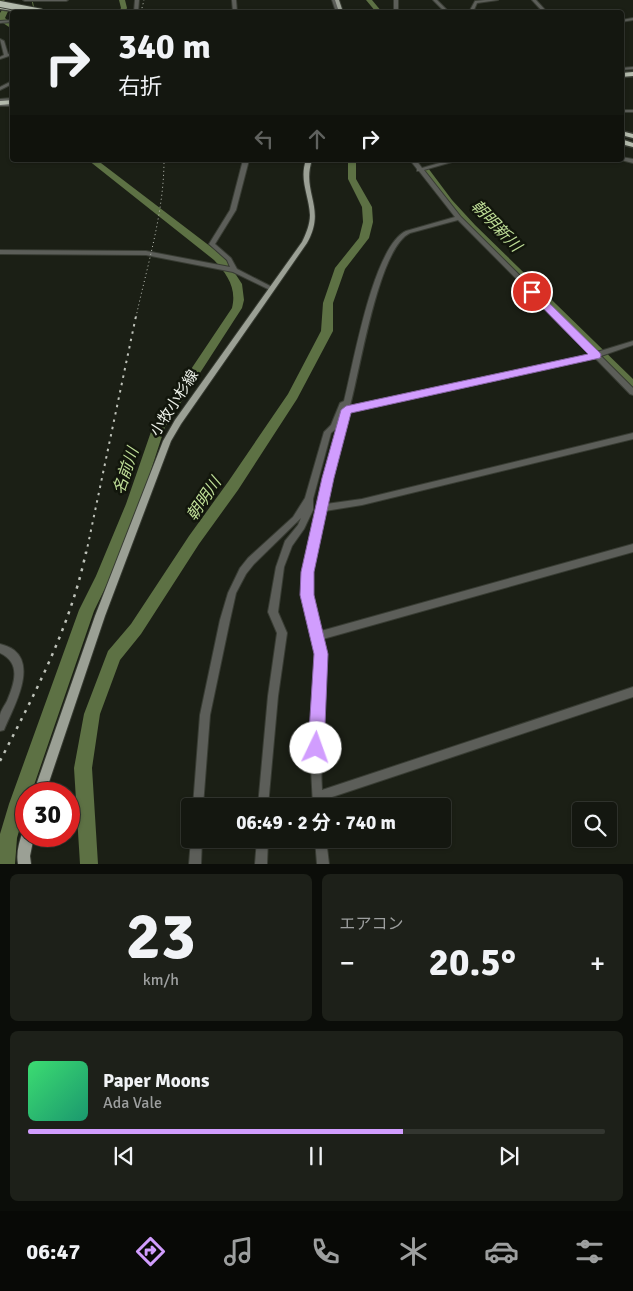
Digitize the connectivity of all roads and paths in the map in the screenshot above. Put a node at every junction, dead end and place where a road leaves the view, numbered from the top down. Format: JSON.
{"nodes":[{"id":1,"x":66,"y":0,"type":"edge"},
{"id":2,"x":435,"y":0,"type":"edge"},
{"id":3,"x":496,"y":0,"type":"edge"},
{"id":4,"x":534,"y":0,"type":"edge"},
{"id":5,"x":28,"y":1,"type":"edge"},
{"id":6,"x":35,"y":1,"type":"edge"},
{"id":7,"x":0,"y":6,"type":"edge"},
{"id":8,"x":17,"y":10,"type":"edge"},
{"id":9,"x":28,"y":10,"type":"edge"},
{"id":10,"x":445,"y":10,"type":"edge"},
{"id":11,"x":472,"y":10,"type":"edge"},
{"id":12,"x":543,"y":10,"type":"edge"},
{"id":13,"x":0,"y":40,"type":"edge"},
{"id":14,"x":10,"y":54,"type":"edge"},
{"id":15,"x":6,"y":55,"type":"junction"},
{"id":16,"x":0,"y":58,"type":"edge"},
{"id":17,"x":245,"y":162,"type":"edge"},
{"id":18,"x":308,"y":162,"type":"edge"},
{"id":19,"x":414,"y":162,"type":"edge"},
{"id":20,"x":449,"y":162,"type":"edge"},
{"id":21,"x":420,"y":170,"type":"junction"},
{"id":22,"x":458,"y":218,"type":"junction"},
{"id":23,"x":0,"y":252,"type":"edge"},
{"id":24,"x":234,"y":269,"type":"junction"},
{"id":25,"x":272,"y":289,"type":"junction"},
{"id":26,"x":633,"y":343,"type":"edge"},
{"id":27,"x":599,"y":354,"type":"junction"},
{"id":28,"x":633,"y":392,"type":"edge"},
{"id":29,"x":347,"y":406,"type":"junction"},
{"id":30,"x":633,"y":436,"type":"edge"},
{"id":31,"x":309,"y":499,"type":"junction"},
{"id":32,"x":322,"y":508,"type":"junction"},
{"id":33,"x":633,"y":548,"type":"edge"},
{"id":34,"x":318,"y":636,"type":"junction"},
{"id":35,"x":0,"y":648,"type":"edge"},
{"id":36,"x":633,"y":692,"type":"edge"},
{"id":37,"x":0,"y":726,"type":"edge"},
{"id":38,"x":43,"y":782,"type":"edge"},
{"id":39,"x":199,"y":798,"type":"edge"},
{"id":40,"x":264,"y":798,"type":"edge"},
{"id":41,"x":317,"y":798,"type":"edge"},
{"id":42,"x":326,"y":798,"type":"edge"},
{"id":43,"x":25,"y":847,"type":"edge"},
{"id":44,"x":196,"y":848,"type":"edge"},
{"id":45,"x":262,"y":848,"type":"edge"},
{"id":46,"x":322,"y":848,"type":"edge"},
{"id":47,"x":25,"y":864,"type":"edge"},
{"id":48,"x":195,"y":864,"type":"edge"},
{"id":49,"x":261,"y":864,"type":"edge"},
{"id":50,"x":323,"y":864,"type":"edge"}],
"edges":[{"from":1,"to":6,"type":"street"},
{"from":2,"to":10,"type":"street"},
{"from":3,"to":11,"type":"street"},
{"from":4,"to":12,"type":"street"},
{"from":5,"to":6,"type":"street"},
{"from":7,"to":8,"type":"highway","bridge":true},
{"from":7,"to":9,"type":"highway","bridge":true},
{"from":13,"to":15,"type":"street"},
{"from":14,"to":15,"type":"street"},
{"from":15,"to":16,"type":"street"},
{"from":17,"to":24,"type":"street"},
{"from":18,"to":25,"type":"main road","name":"小牧小杉線"},
{"from":19,"to":21,"type":"street"},
{"from":20,"to":21,"type":"street"},
{"from":21,"to":22,"type":"street"},
{"from":22,"to":27,"type":"street"},
{"from":22,"to":29,"type":"street"},
{"from":23,"to":24,"type":"street"},
{"from":24,"to":25,"type":"street"},
{"from":25,"to":38,"type":"main road","name":"小牧小杉線"},
{"from":26,"to":27,"type":"street"},
{"from":27,"to":28,"type":"street"},
{"from":27,"to":29,"type":"street"},
{"from":29,"to":31,"type":"street"},
{"from":29,"to":32,"type":"street"},
{"from":30,"to":32,"type":"street"},
{"from":31,"to":39,"type":"street"},
{"from":31,"to":40,"type":"street"},
{"from":32,"to":34,"type":"street"},
{"from":33,"to":34,"type":"street"},
{"from":34,"to":41,"type":"street"},
{"from":35,"to":37,"type":"street"},
{"from":36,"to":42,"type":"street"},
{"from":43,"to":47,"type":"main road"},
{"from":44,"to":48,"type":"street"},
{"from":45,"to":49,"type":"street"},
{"from":46,"to":50,"type":"street"}]}
